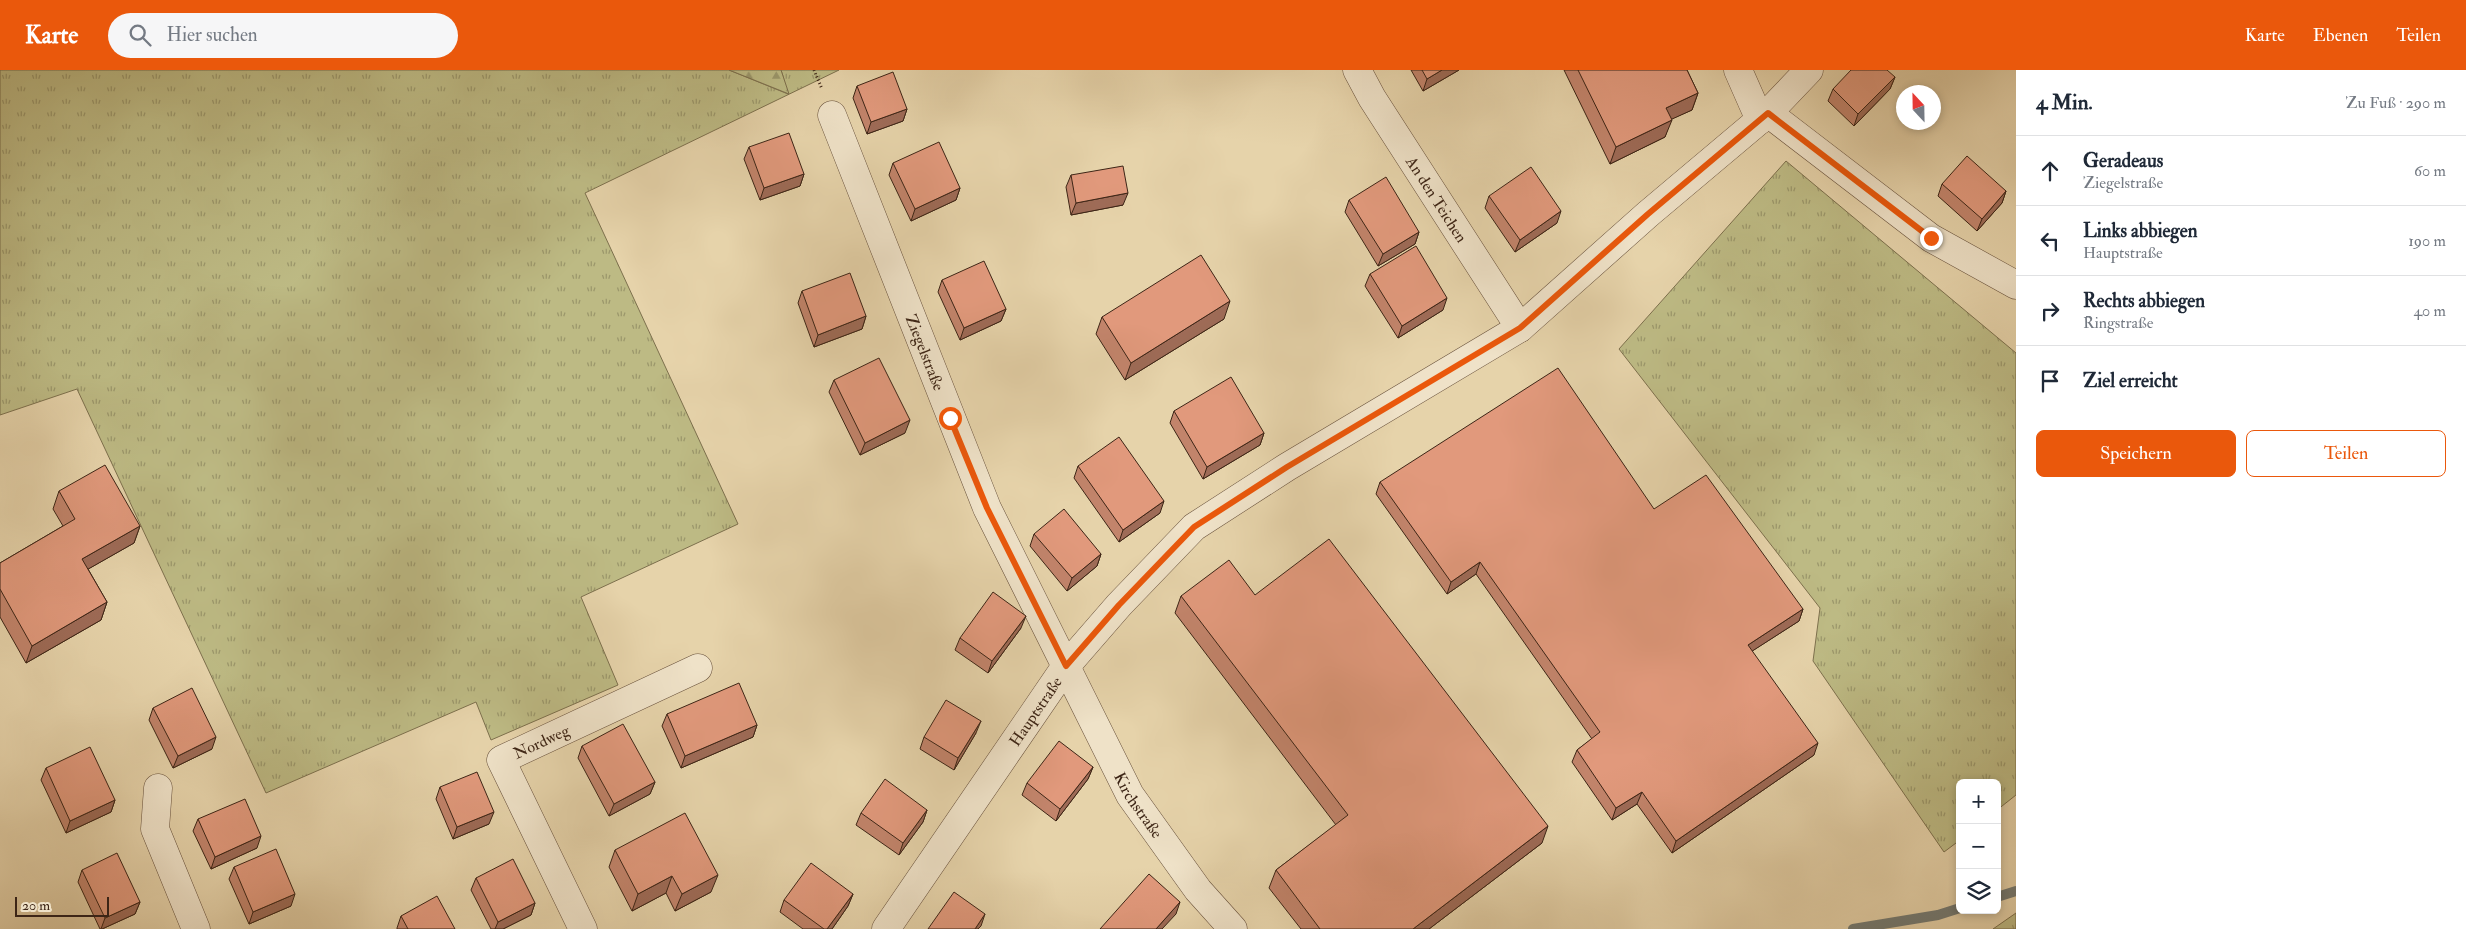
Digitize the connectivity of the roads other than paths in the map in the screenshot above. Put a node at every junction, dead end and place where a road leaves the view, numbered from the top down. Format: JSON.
{"nodes":[{"id":1,"x":1357,"y":70,"type":"edge"},
{"id":2,"x":1738,"y":70,"type":"edge"},
{"id":3,"x":1809,"y":70,"type":"edge"},
{"id":4,"x":832,"y":115,"type":"dead end"},
{"id":5,"x":1764,"y":116,"type":"junction"},
{"id":6,"x":2016,"y":284,"type":"edge"},
{"id":7,"x":1520,"y":328,"type":"junction"},
{"id":8,"x":1066,"y":666,"type":"junction"},
{"id":9,"x":698,"y":668,"type":"dead end"},
{"id":10,"x":158,"y":788,"type":"dead end"},
{"id":11,"x":196,"y":929,"type":"edge"},
{"id":12,"x":583,"y":929,"type":"edge"},
{"id":13,"x":886,"y":929,"type":"edge"},
{"id":14,"x":1232,"y":929,"type":"edge"}],
"edges":[{"from":1,"to":7,"type":"street","name":"An den Teichen"},
{"from":2,"to":5,"type":"street"},
{"from":3,"to":5,"type":"street","name":"Hauptstraße"},
{"from":4,"to":8,"type":"street","name":"Ziegelstraße"},
{"from":5,"to":6,"type":"street"},
{"from":5,"to":7,"type":"street","name":"Hauptstraße"},
{"from":7,"to":8,"type":"street","name":"Hauptstraße"},
{"from":8,"to":13,"type":"street","name":"Hauptstraße"},
{"from":8,"to":14,"type":"street","name":"Kirchstraße"},
{"from":9,"to":12,"type":"street","name":"Nordweg"},
{"from":10,"to":11,"type":"street"}]}
